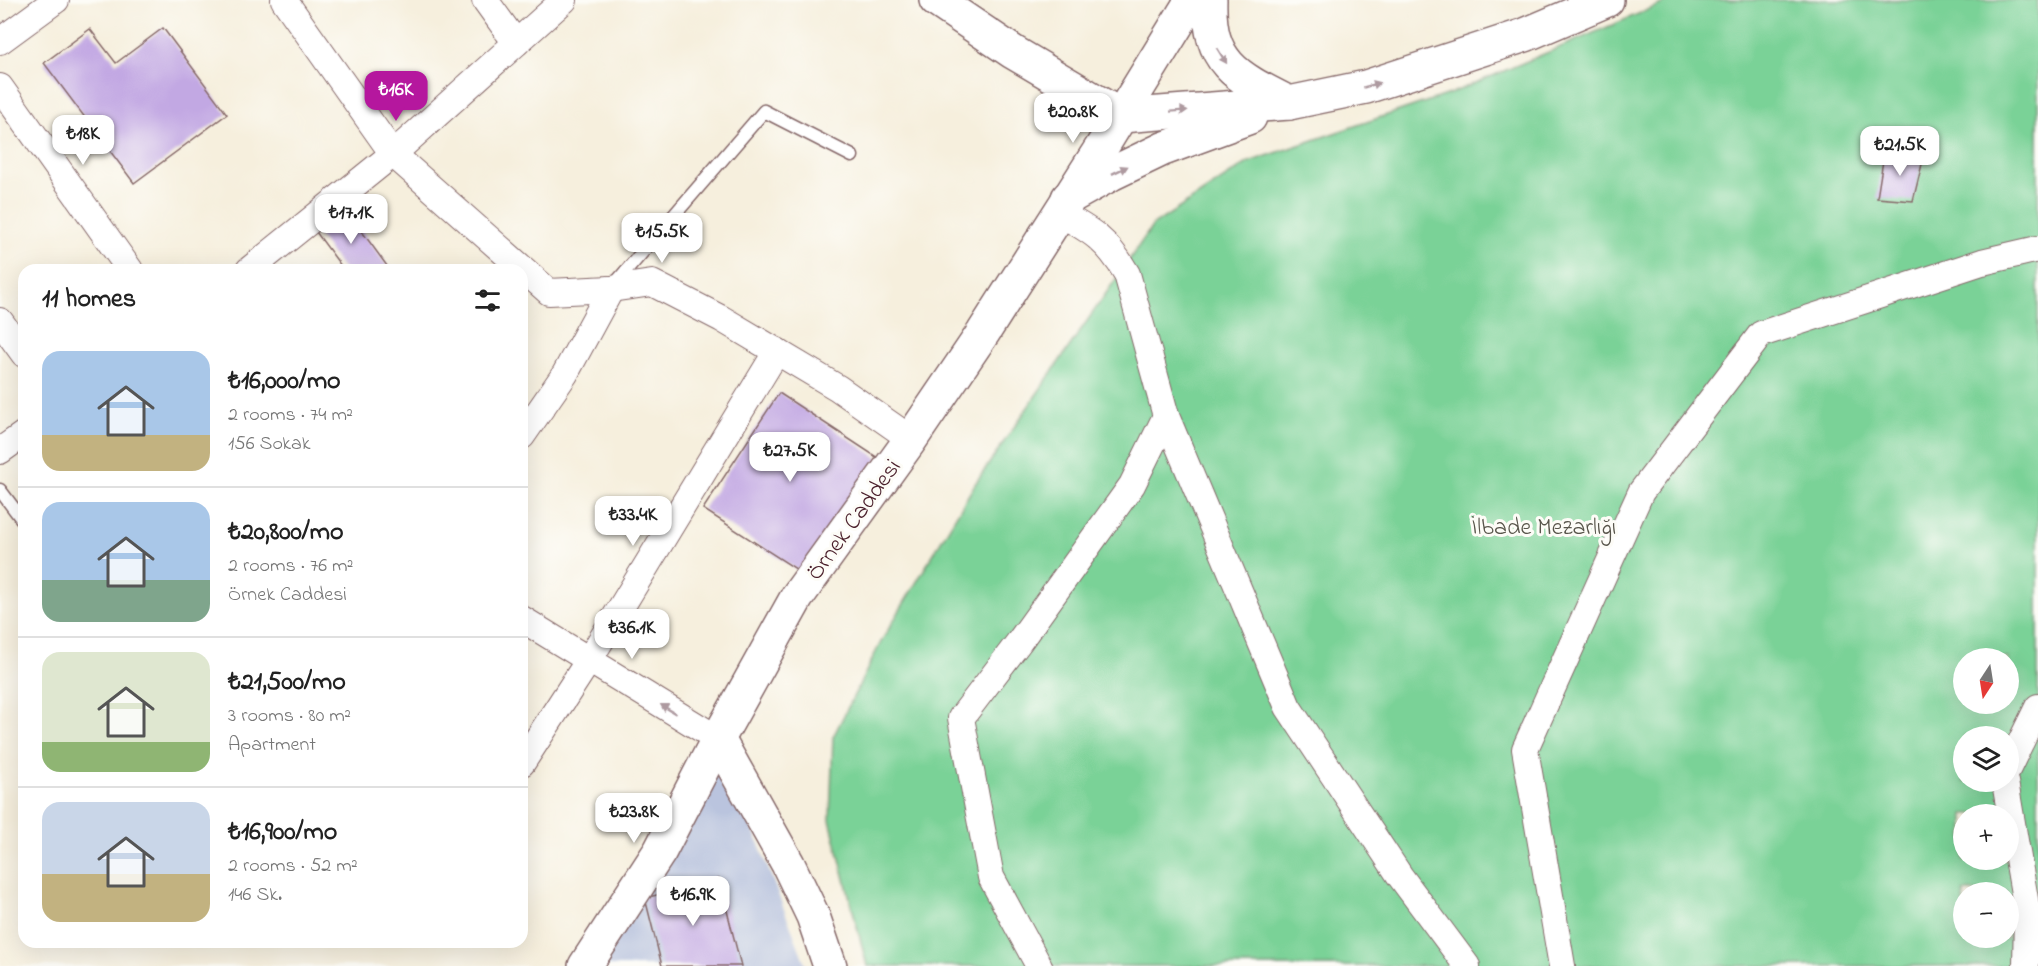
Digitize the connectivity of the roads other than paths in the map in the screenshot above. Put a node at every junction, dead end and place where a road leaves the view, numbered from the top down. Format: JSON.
{"nodes":[{"id":1,"x":56,"y":0,"type":"edge"},
{"id":2,"x":284,"y":0,"type":"edge"},
{"id":3,"x":485,"y":0,"type":"edge"},
{"id":4,"x":564,"y":0,"type":"edge"},
{"id":5,"x":936,"y":0,"type":"edge"},
{"id":6,"x":1192,"y":0,"type":"edge"},
{"id":7,"x":1210,"y":0,"type":"edge"},
{"id":8,"x":1607,"y":0,"type":"edge"},
{"id":9,"x":0,"y":41,"type":"edge"},
{"id":10,"x":516,"y":43,"type":"junction"},
{"id":11,"x":0,"y":87,"type":"edge"},
{"id":12,"x":1289,"y":103,"type":"junction"},
{"id":13,"x":1120,"y":116,"type":"junction"},
{"id":14,"x":393,"y":154,"type":"junction"},
{"id":15,"x":852,"y":156,"type":"dead end"},
{"id":16,"x":1063,"y":206,"type":"junction"},
{"id":17,"x":2038,"y":249,"type":"edge"},
{"id":18,"x":126,"y":264,"type":"edge"},
{"id":19,"x":256,"y":264,"type":"edge"},
{"id":20,"x":506,"y":264,"type":"edge"},
{"id":21,"x":529,"y":286,"type":"edge"},
{"id":22,"x":611,"y":288,"type":"junction"},
{"id":23,"x":0,"y":321,"type":"edge"},
{"id":24,"x":18,"y":346,"type":"edge"},
{"id":25,"x":777,"y":351,"type":"junction"},
{"id":26,"x":1166,"y":416,"type":"junction"},
{"id":27,"x":528,"y":428,"type":"edge"},
{"id":28,"x":18,"y":439,"type":"edge"},
{"id":29,"x":911,"y":439,"type":"junction"},
{"id":30,"x":0,"y":451,"type":"edge"},
{"id":31,"x":0,"y":490,"type":"edge"},
{"id":32,"x":18,"y":514,"type":"edge"},
{"id":33,"x":528,"y":623,"type":"edge"},
{"id":34,"x":589,"y":660,"type":"junction"},
{"id":35,"x":2038,"y":707,"type":"edge"},
{"id":36,"x":718,"y":739,"type":"junction"},
{"id":37,"x":2019,"y":746,"type":"edge"},
{"id":38,"x":528,"y":754,"type":"edge"},
{"id":39,"x":2007,"y":792,"type":"edge"},
{"id":40,"x":589,"y":964,"type":"edge"},
{"id":41,"x":830,"y":966,"type":"edge"},
{"id":42,"x":1040,"y":966,"type":"edge"},
{"id":43,"x":1467,"y":966,"type":"edge"},
{"id":44,"x":1562,"y":966,"type":"edge"},
{"id":45,"x":2026,"y":966,"type":"edge"}],
"edges":[{"from":1,"to":9,"type":"street"},
{"from":2,"to":14,"type":"street"},
{"from":3,"to":10,"type":"street"},
{"from":4,"to":10,"type":"street"},
{"from":5,"to":13,"type":"main road"},
{"from":6,"to":13,"type":"main road","name":"Örnek Caddesi"},
{"from":7,"to":12,"type":"main road","one_way":true},
{"from":12,"to":8,"type":"main road","one_way":true},
{"from":10,"to":14,"type":"street"},
{"from":11,"to":18,"type":"street"},
{"from":13,"to":12,"type":"main road","one_way":true},
{"from":16,"to":12,"type":"main road","one_way":true},
{"from":13,"to":16,"type":"main road","name":"Örnek Caddesi"},
{"from":14,"to":19,"type":"street"},
{"from":14,"to":20,"type":"street"},
{"from":15,"to":22,"type":"lane"},
{"from":16,"to":26,"type":"street"},
{"from":16,"to":29,"type":"main road","name":"Örnek Caddesi"},
{"from":17,"to":44,"type":"street"},
{"from":21,"to":22,"type":"street"},
{"from":22,"to":25,"type":"street"},
{"from":22,"to":27,"type":"street"},
{"from":23,"to":24,"type":"street"},
{"from":25,"to":29,"type":"street"},
{"from":25,"to":34,"type":"street"},
{"from":26,"to":42,"type":"street"},
{"from":26,"to":43,"type":"street"},
{"from":28,"to":30,"type":"street"},
{"from":29,"to":36,"type":"main road","name":"Örnek Caddesi"},
{"from":31,"to":32,"type":"lane"},
{"from":33,"to":34,"type":"street"},
{"from":36,"to":34,"type":"street","one_way":true},
{"from":34,"to":38,"type":"street"},
{"from":35,"to":37,"type":"street"},
{"from":36,"to":40,"type":"main road","name":"Örnek Caddesi"},
{"from":36,"to":41,"type":"main road"},
{"from":39,"to":45,"type":"street"}]}
